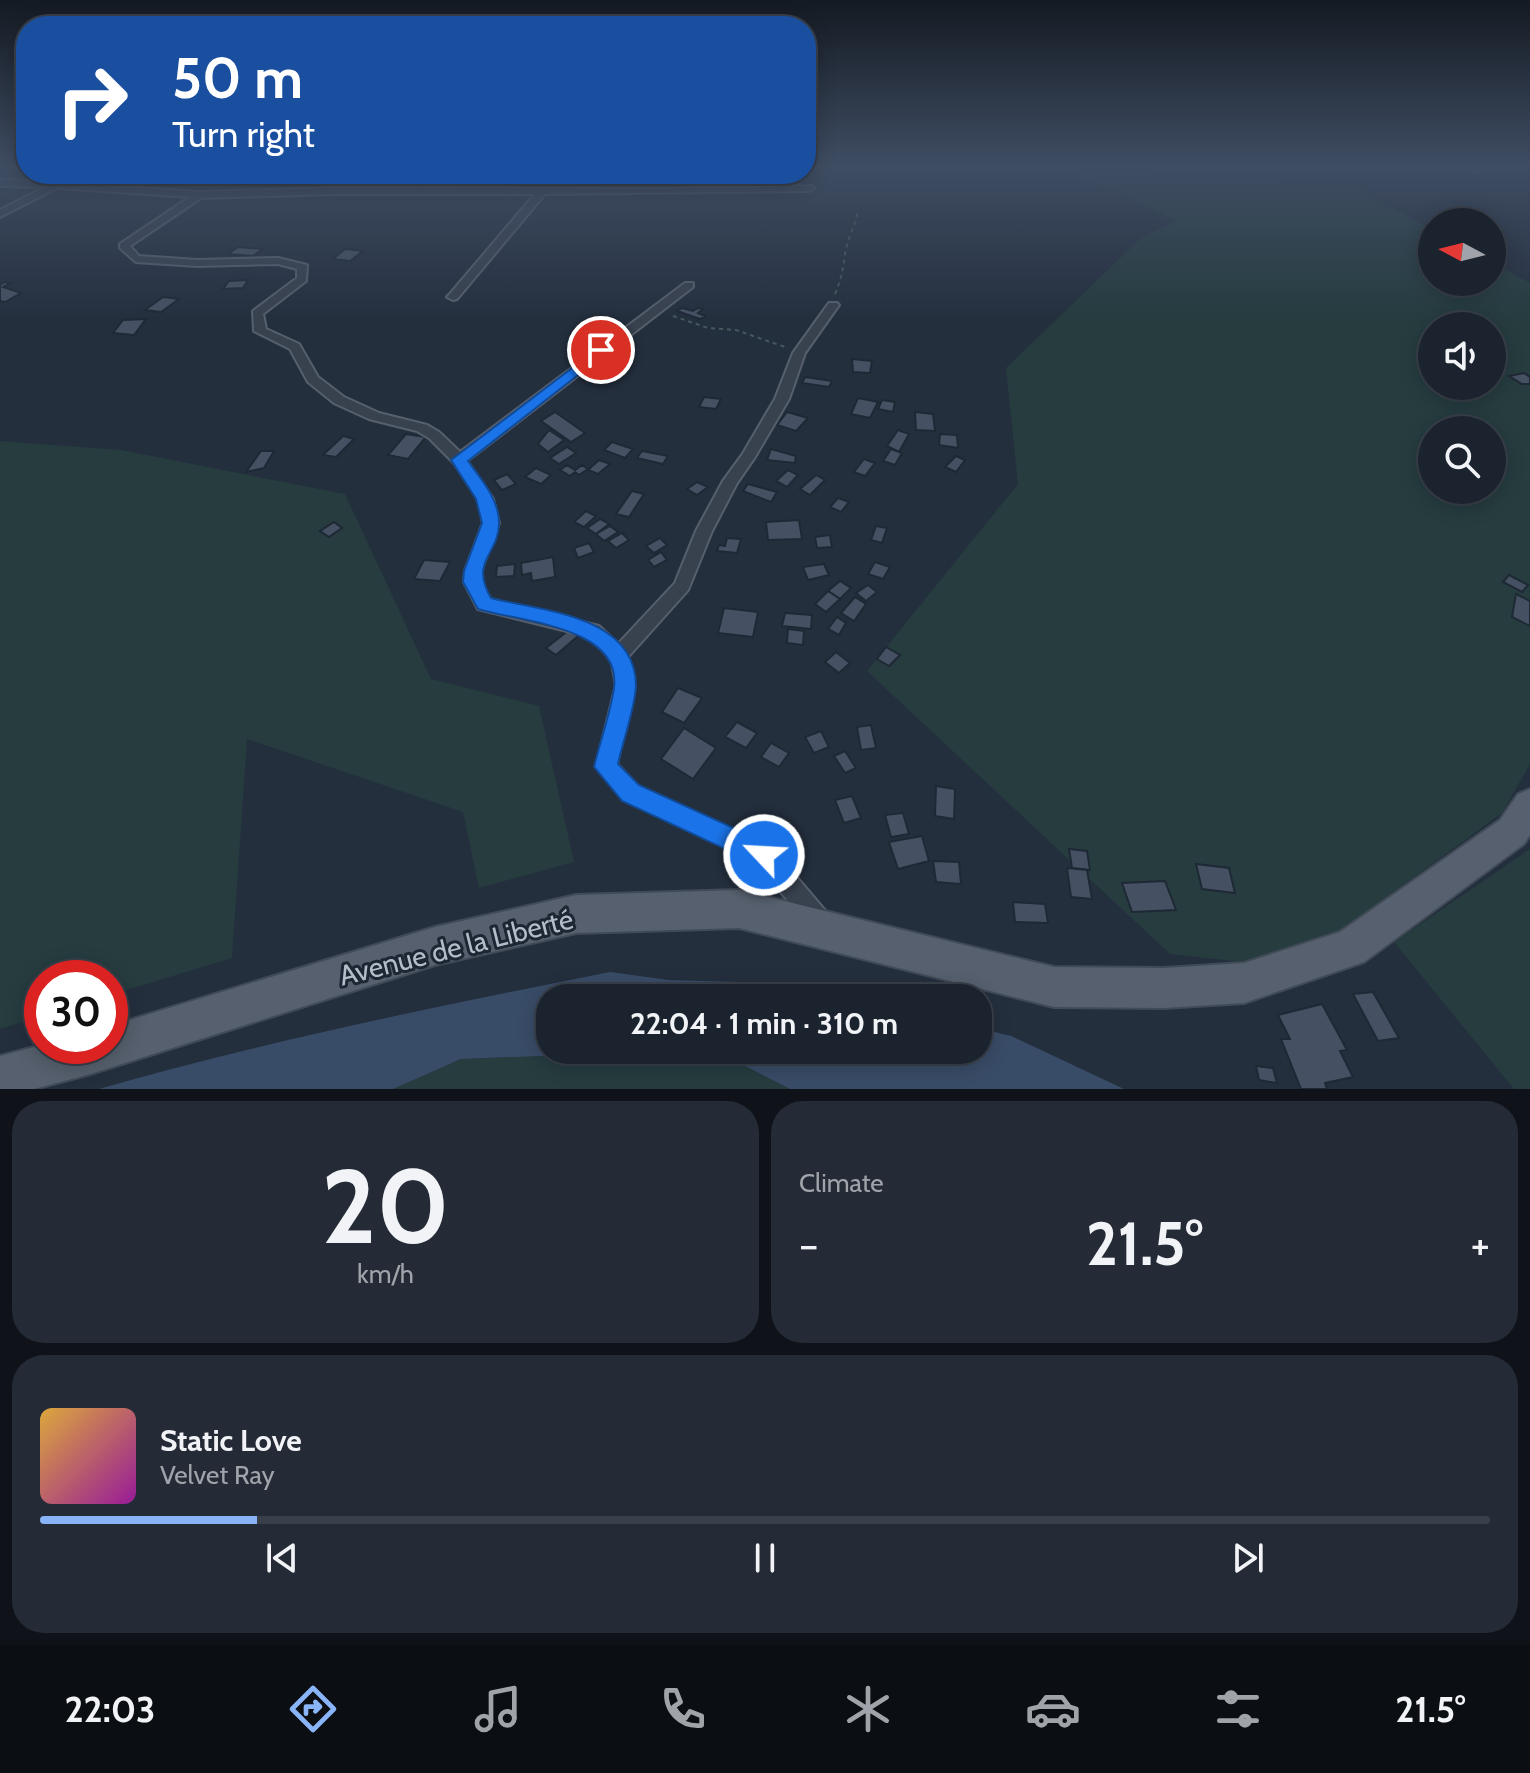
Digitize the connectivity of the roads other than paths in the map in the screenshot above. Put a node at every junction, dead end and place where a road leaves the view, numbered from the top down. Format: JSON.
{"nodes":[{"id":1,"x":165,"y":218,"type":"edge"},
{"id":2,"x":520,"y":218,"type":"edge"},
{"id":3,"x":689,"y":285,"type":"dead end"},
{"id":4,"x":453,"y":297,"type":"dead end"},
{"id":5,"x":833,"y":305,"type":"road end"},
{"id":6,"x":459,"y":460,"type":"junction"},
{"id":7,"x":619,"y":655,"type":"junction"},
{"id":8,"x":1530,"y":805,"type":"edge"},
{"id":9,"x":827,"y":930,"type":"junction"},
{"id":10,"x":0,"y":1077,"type":"edge"}],
"edges":[{"from":1,"to":6,"type":"street"},
{"from":2,"to":4,"type":"street"},
{"from":3,"to":6,"type":"street"},
{"from":5,"to":7,"type":"street"},
{"from":6,"to":7,"type":"street"},
{"from":7,"to":9,"type":"street"},
{"from":8,"to":9,"type":"main road","name":"Avenue de la Liberté"},
{"from":9,"to":10,"type":"main road","name":"Avenue de la Liberté"}]}
